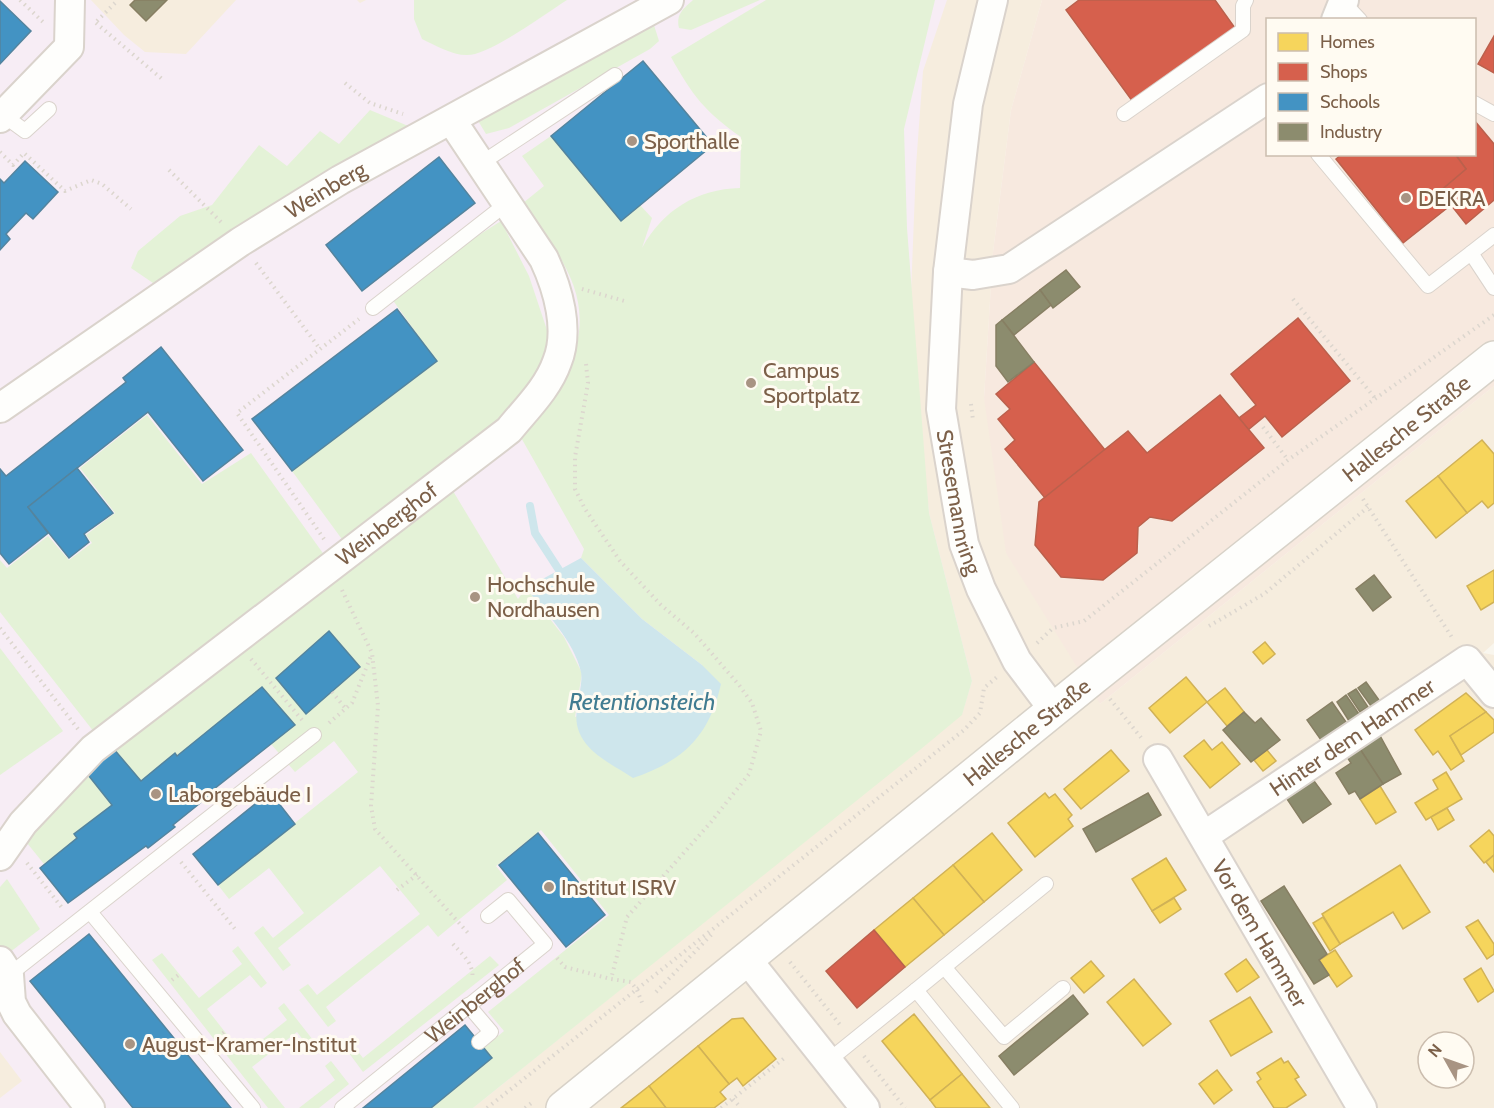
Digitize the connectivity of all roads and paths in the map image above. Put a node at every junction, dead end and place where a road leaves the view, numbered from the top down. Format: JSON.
{"nodes":[{"id":1,"x":70,"y":0,"type":"edge"},
{"id":2,"x":118,"y":0,"type":"edge"},
{"id":3,"x":669,"y":0,"type":"edge"},
{"id":4,"x":993,"y":0,"type":"edge"},
{"id":5,"x":1246,"y":0,"type":"edge"},
{"id":6,"x":103,"y":15,"type":"dead end"},
{"id":7,"x":95,"y":23,"type":"dead end"},
{"id":8,"x":615,"y":75,"type":"dead end"},
{"id":9,"x":162,"y":79,"type":"dead end"},
{"id":10,"x":345,"y":83,"type":"dead end"},
{"id":11,"x":1266,"y":99,"type":"edge"},
{"id":12,"x":1476,"y":104,"type":"edge"},
{"id":13,"x":49,"y":109,"type":"dead end"},
{"id":14,"x":1124,"y":114,"type":"dead end"},
{"id":15,"x":1494,"y":114,"type":"edge"},
{"id":16,"x":2,"y":117,"type":"edge"},
{"id":17,"x":446,"y":124,"type":"junction"},
{"id":18,"x":0,"y":152,"type":"edge"},
{"id":19,"x":1320,"y":156,"type":"edge"},
{"id":20,"x":480,"y":164,"type":"junction"},
{"id":21,"x":169,"y":170,"type":"dead end"},
{"id":22,"x":191,"y":192,"type":"dead end"},
{"id":23,"x":506,"y":204,"type":"junction"},
{"id":24,"x":131,"y":209,"type":"dead end"},
{"id":25,"x":1494,"y":235,"type":"edge"},
{"id":26,"x":1471,"y":253,"type":"junction"},
{"id":27,"x":948,"y":272,"type":"junction"},
{"id":28,"x":554,"y":281,"type":"junction"},
{"id":29,"x":1494,"y":288,"type":"edge"},
{"id":30,"x":1293,"y":298,"type":"dead end"},
{"id":31,"x":628,"y":302,"type":"dead end"},
{"id":32,"x":374,"y":308,"type":"joint"},
{"id":33,"x":291,"y":313,"type":"dead end"},
{"id":34,"x":1494,"y":315,"type":"edge"},
{"id":35,"x":562,"y":337,"type":"junction"},
{"id":36,"x":320,"y":349,"type":"junction"},
{"id":37,"x":1494,"y":358,"type":"edge"},
{"id":38,"x":1375,"y":398,"type":"junction"},
{"id":39,"x":970,"y":401,"type":"dead end"},
{"id":40,"x":0,"y":408,"type":"edge"},
{"id":41,"x":973,"y":424,"type":"dead end"},
{"id":42,"x":1263,"y":427,"type":"dead end"},
{"id":43,"x":1288,"y":460,"type":"junction"},
{"id":44,"x":1347,"y":474,"type":"junction"},
{"id":45,"x":1368,"y":507,"type":"junction"},
{"id":46,"x":340,"y":561,"type":"junction"},
{"id":47,"x":0,"y":628,"type":"edge"},
{"id":48,"x":1200,"y":633,"type":"dead end"},
{"id":49,"x":1033,"y":634,"type":"dead end"},
{"id":50,"x":1038,"y":642,"type":"junction"},
{"id":51,"x":372,"y":653,"type":"junction"},
{"id":52,"x":1467,"y":660,"type":"junction"},
{"id":53,"x":1017,"y":661,"type":"junction"},
{"id":54,"x":1093,"y":678,"type":"junction"},
{"id":55,"x":268,"y":680,"type":"dead end"},
{"id":56,"x":332,"y":692,"type":"dead end"},
{"id":57,"x":1494,"y":693,"type":"edge"},
{"id":58,"x":1121,"y":696,"type":"dead end"},
{"id":59,"x":1113,"y":703,"type":"junction"},
{"id":60,"x":346,"y":708,"type":"junction"},
{"id":61,"x":1054,"y":710,"type":"junction"},
{"id":62,"x":314,"y":735,"type":"junction"},
{"id":63,"x":93,"y":749,"type":"junction"},
{"id":64,"x":1158,"y":759,"type":"joint"},
{"id":65,"x":1204,"y":836,"type":"junction"},
{"id":66,"x":5,"y":849,"type":"edge"},
{"id":67,"x":170,"y":849,"type":"junction"},
{"id":68,"x":418,"y":874,"type":"junction"},
{"id":69,"x":1046,"y":884,"type":"dead end"},
{"id":70,"x":397,"y":890,"type":"dead end"},
{"id":71,"x":90,"y":912,"type":"junction"},
{"id":72,"x":488,"y":916,"type":"dead end"},
{"id":73,"x":74,"y":923,"type":"junction"},
{"id":74,"x":236,"y":929,"type":"dead end"},
{"id":75,"x":468,"y":933,"type":"dead end"},
{"id":76,"x":453,"y":944,"type":"dead end"},
{"id":77,"x":545,"y":944,"type":"junction"},
{"id":78,"x":746,"y":958,"type":"junction"},
{"id":79,"x":944,"y":967,"type":"junction"},
{"id":80,"x":5,"y":968,"type":"edge"},
{"id":81,"x":611,"y":979,"type":"junction"},
{"id":82,"x":470,"y":985,"type":"dead end"},
{"id":83,"x":1063,"y":988,"type":"dead end"},
{"id":84,"x":637,"y":990,"type":"junction"},
{"id":85,"x":916,"y":990,"type":"junction"},
{"id":86,"x":468,"y":1005,"type":"junction"},
{"id":87,"x":662,"y":1026,"type":"junction"},
{"id":88,"x":479,"y":1042,"type":"dead end"},
{"id":89,"x":787,"y":1056,"type":"dead end"},
{"id":90,"x":828,"y":1061,"type":"junction"},
{"id":91,"x":733,"y":1099,"type":"junction"},
{"id":92,"x":90,"y":1108,"type":"edge"},
{"id":93,"x":253,"y":1108,"type":"edge"},
{"id":94,"x":342,"y":1108,"type":"edge"},
{"id":95,"x":487,"y":1108,"type":"edge"},
{"id":96,"x":563,"y":1108,"type":"edge"},
{"id":97,"x":721,"y":1108,"type":"edge"},
{"id":98,"x":741,"y":1108,"type":"edge"},
{"id":99,"x":865,"y":1108,"type":"edge"},
{"id":100,"x":1012,"y":1108,"type":"edge"},
{"id":101,"x":1362,"y":1108,"type":"edge"}],
"edges":[{"from":1,"to":16,"type":"street"},
{"from":2,"to":6,"type":"path"},
{"from":3,"to":17,"type":"street","name":"Weinberg"},
{"from":4,"to":27,"type":"street","name":"Stresemannring"},
{"from":5,"to":14,"type":"lane"},
{"from":7,"to":9,"type":"path"},
{"from":8,"to":20,"type":"lane"},
{"from":10,"to":17,"type":"path"},
{"from":11,"to":27,"type":"street"},
{"from":12,"to":15,"type":"lane"},
{"from":13,"to":16,"type":"lane"},
{"from":17,"to":20,"type":"street","name":"Weinberghof"},
{"from":17,"to":40,"type":"street","name":"Weinberg"},
{"from":18,"to":24,"type":"path"},
{"from":19,"to":26,"type":"lane"},
{"from":20,"to":23,"type":"street","name":"Weinberghof"},
{"from":21,"to":22,"type":"path"},
{"from":23,"to":28,"type":"street","name":"Weinberghof"},
{"from":23,"to":32,"type":"lane"},
{"from":25,"to":26,"type":"lane"},
{"from":26,"to":29,"type":"lane"},
{"from":27,"to":53,"type":"street","name":"Stresemannring"},
{"from":28,"to":31,"type":"path"},
{"from":28,"to":35,"type":"street","name":"Weinberghof"},
{"from":30,"to":38,"type":"path"},
{"from":32,"to":36,"type":"path"},
{"from":33,"to":36,"type":"path"},
{"from":34,"to":38,"type":"path"},
{"from":35,"to":46,"type":"street","name":"Weinberghof"},
{"from":35,"to":81,"type":"path"},
{"from":36,"to":46,"type":"path"},
{"from":37,"to":44,"type":"main road","name":"Hallesche Straße"},
{"from":38,"to":43,"type":"path"},
{"from":39,"to":41,"type":"path"},
{"from":42,"to":43,"type":"path"},
{"from":43,"to":50,"type":"path"},
{"from":44,"to":45,"type":"path"},
{"from":44,"to":54,"type":"main road","name":"Hallesche Straße"},
{"from":45,"to":48,"type":"path"},
{"from":45,"to":52,"type":"path"},
{"from":46,"to":51,"type":"path"},
{"from":46,"to":63,"type":"street","name":"Weinberghof"},
{"from":47,"to":63,"type":"path"},
{"from":49,"to":50,"type":"path"},
{"from":50,"to":53,"type":"path"},
{"from":51,"to":60,"type":"path"},
{"from":51,"to":68,"type":"path"},
{"from":52,"to":57,"type":"street"},
{"from":52,"to":65,"type":"street","name":"Hinter dem Hammer"},
{"from":53,"to":61,"type":"street","name":"Stresemannring"},
{"from":53,"to":84,"type":"path"},
{"from":54,"to":59,"type":"path"},
{"from":54,"to":61,"type":"main road","name":"Hallesche Straße"},
{"from":55,"to":62,"type":"path"},
{"from":56,"to":60,"type":"path"},
{"from":58,"to":59,"type":"path"},
{"from":59,"to":64,"type":"path"},
{"from":60,"to":62,"type":"path"},
{"from":61,"to":78,"type":"main road","name":"Hallesche Straße"},
{"from":62,"to":67,"type":"lane"},
{"from":63,"to":66,"type":"street","name":"Weinberghof"},
{"from":64,"to":65,"type":"street","name":"Vor dem Hammer"},
{"from":65,"to":101,"type":"street","name":"Vor dem Hammer"},
{"from":66,"to":73,"type":"path"},
{"from":67,"to":71,"type":"lane"},
{"from":67,"to":74,"type":"path"},
{"from":68,"to":70,"type":"path"},
{"from":68,"to":75,"type":"path"},
{"from":69,"to":79,"type":"lane"},
{"from":71,"to":73,"type":"lane"},
{"from":71,"to":93,"type":"lane"},
{"from":72,"to":77,"type":"lane","name":"Weinberghof"},
{"from":73,"to":80,"type":"lane"},
{"from":76,"to":82,"type":"path"},
{"from":77,"to":81,"type":"path"},
{"from":77,"to":86,"type":"lane","name":"Weinberghof"},
{"from":78,"to":87,"type":"main road","name":"Hallesche Straße"},
{"from":78,"to":90,"type":"street"},
{"from":79,"to":83,"type":"lane"},
{"from":79,"to":85,"type":"lane"},
{"from":80,"to":92,"type":"street"},
{"from":81,"to":84,"type":"path"},
{"from":84,"to":87,"type":"path"},
{"from":84,"to":95,"type":"path"},
{"from":85,"to":90,"type":"lane"},
{"from":85,"to":100,"type":"lane"},
{"from":86,"to":88,"type":"lane"},
{"from":86,"to":94,"type":"lane","name":"Weinberghof"},
{"from":87,"to":96,"type":"main road","name":"Hallesche Straße"},
{"from":89,"to":91,"type":"path"},
{"from":90,"to":99,"type":"street"},
{"from":91,"to":97,"type":"path"},
{"from":91,"to":98,"type":"path"}]}
